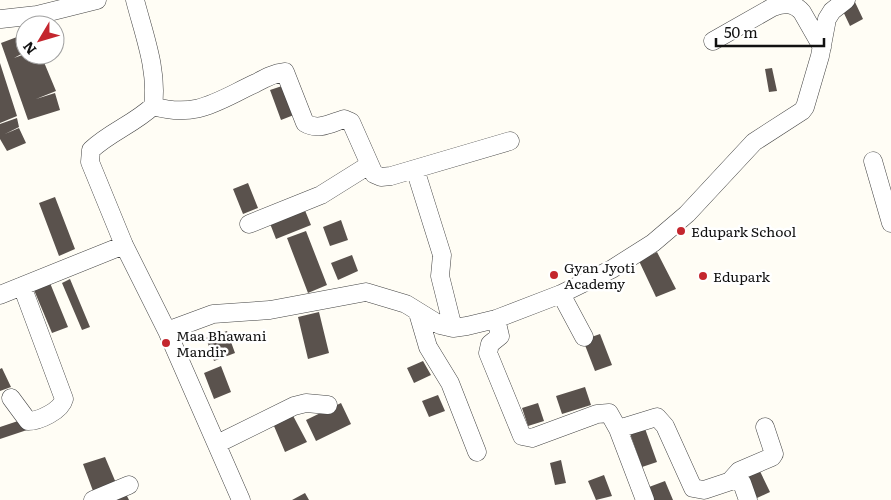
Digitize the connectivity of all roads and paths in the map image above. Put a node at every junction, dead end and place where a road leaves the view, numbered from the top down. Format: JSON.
{"nodes":[{"id":1,"x":97,"y":0,"type":"edge"},
{"id":2,"x":135,"y":0,"type":"edge"},
{"id":3,"x":846,"y":0,"type":"edge"},
{"id":4,"x":1,"y":19,"type":"dead end"},
{"id":5,"x":713,"y":41,"type":"dead end"},
{"id":6,"x":822,"y":47,"type":"junction"},
{"id":7,"x":153,"y":106,"type":"junction"},
{"id":8,"x":510,"y":141,"type":"dead end"},
{"id":9,"x":873,"y":161,"type":"dead end"},
{"id":10,"x":370,"y":165,"type":"junction"},
{"id":11,"x":415,"y":169,"type":"junction"},
{"id":12,"x":891,"y":223,"type":"edge"},
{"id":13,"x":249,"y":224,"type":"dead end"},
{"id":14,"x":124,"y":245,"type":"junction"},
{"id":15,"x":22,"y":286,"type":"junction"},
{"id":16,"x":561,"y":294,"type":"junction"},
{"id":17,"x":0,"y":295,"type":"edge"},
{"id":18,"x":418,"y":313,"type":"junction"},
{"id":19,"x":496,"y":319,"type":"junction"},
{"id":20,"x":454,"y":328,"type":"junction"},
{"id":21,"x":167,"y":331,"type":"junction"},
{"id":22,"x":584,"y":337,"type":"dead end"},
{"id":23,"x":10,"y":398,"type":"dead end"},
{"id":24,"x":328,"y":405,"type":"dead end"},
{"id":25,"x":765,"y":427,"type":"dead end"},
{"id":26,"x":618,"y":429,"type":"junction"},
{"id":27,"x":217,"y":444,"type":"junction"},
{"id":28,"x":477,"y":452,"type":"dead end"},
{"id":29,"x":730,"y":480,"type":"junction"},
{"id":30,"x":129,"y":485,"type":"dead end"},
{"id":31,"x":93,"y":500,"type":"edge"},
{"id":32,"x":241,"y":500,"type":"edge"},
{"id":33,"x":645,"y":500,"type":"edge"},
{"id":34,"x":748,"y":500,"type":"edge"}],
"edges":[{"from":1,"to":4,"type":"street"},
{"from":2,"to":7,"type":"street"},
{"from":3,"to":6,"type":"street"},
{"from":5,"to":6,"type":"street"},
{"from":6,"to":16,"type":"street"},
{"from":7,"to":10,"type":"street"},
{"from":7,"to":14,"type":"street"},
{"from":8,"to":11,"type":"street"},
{"from":9,"to":12,"type":"street"},
{"from":10,"to":11,"type":"street"},
{"from":10,"to":13,"type":"street"},
{"from":11,"to":20,"type":"street"},
{"from":14,"to":15,"type":"street"},
{"from":14,"to":21,"type":"street"},
{"from":15,"to":17,"type":"street"},
{"from":15,"to":23,"type":"street"},
{"from":16,"to":19,"type":"street"},
{"from":16,"to":22,"type":"street"},
{"from":18,"to":20,"type":"street"},
{"from":18,"to":21,"type":"street"},
{"from":18,"to":28,"type":"street"},
{"from":19,"to":20,"type":"street"},
{"from":19,"to":26,"type":"street"},
{"from":21,"to":27,"type":"street"},
{"from":24,"to":27,"type":"street"},
{"from":25,"to":29,"type":"street"},
{"from":26,"to":29,"type":"street"},
{"from":26,"to":33,"type":"street"},
{"from":27,"to":32,"type":"street"},
{"from":29,"to":34,"type":"street"},
{"from":30,"to":31,"type":"street"}]}
